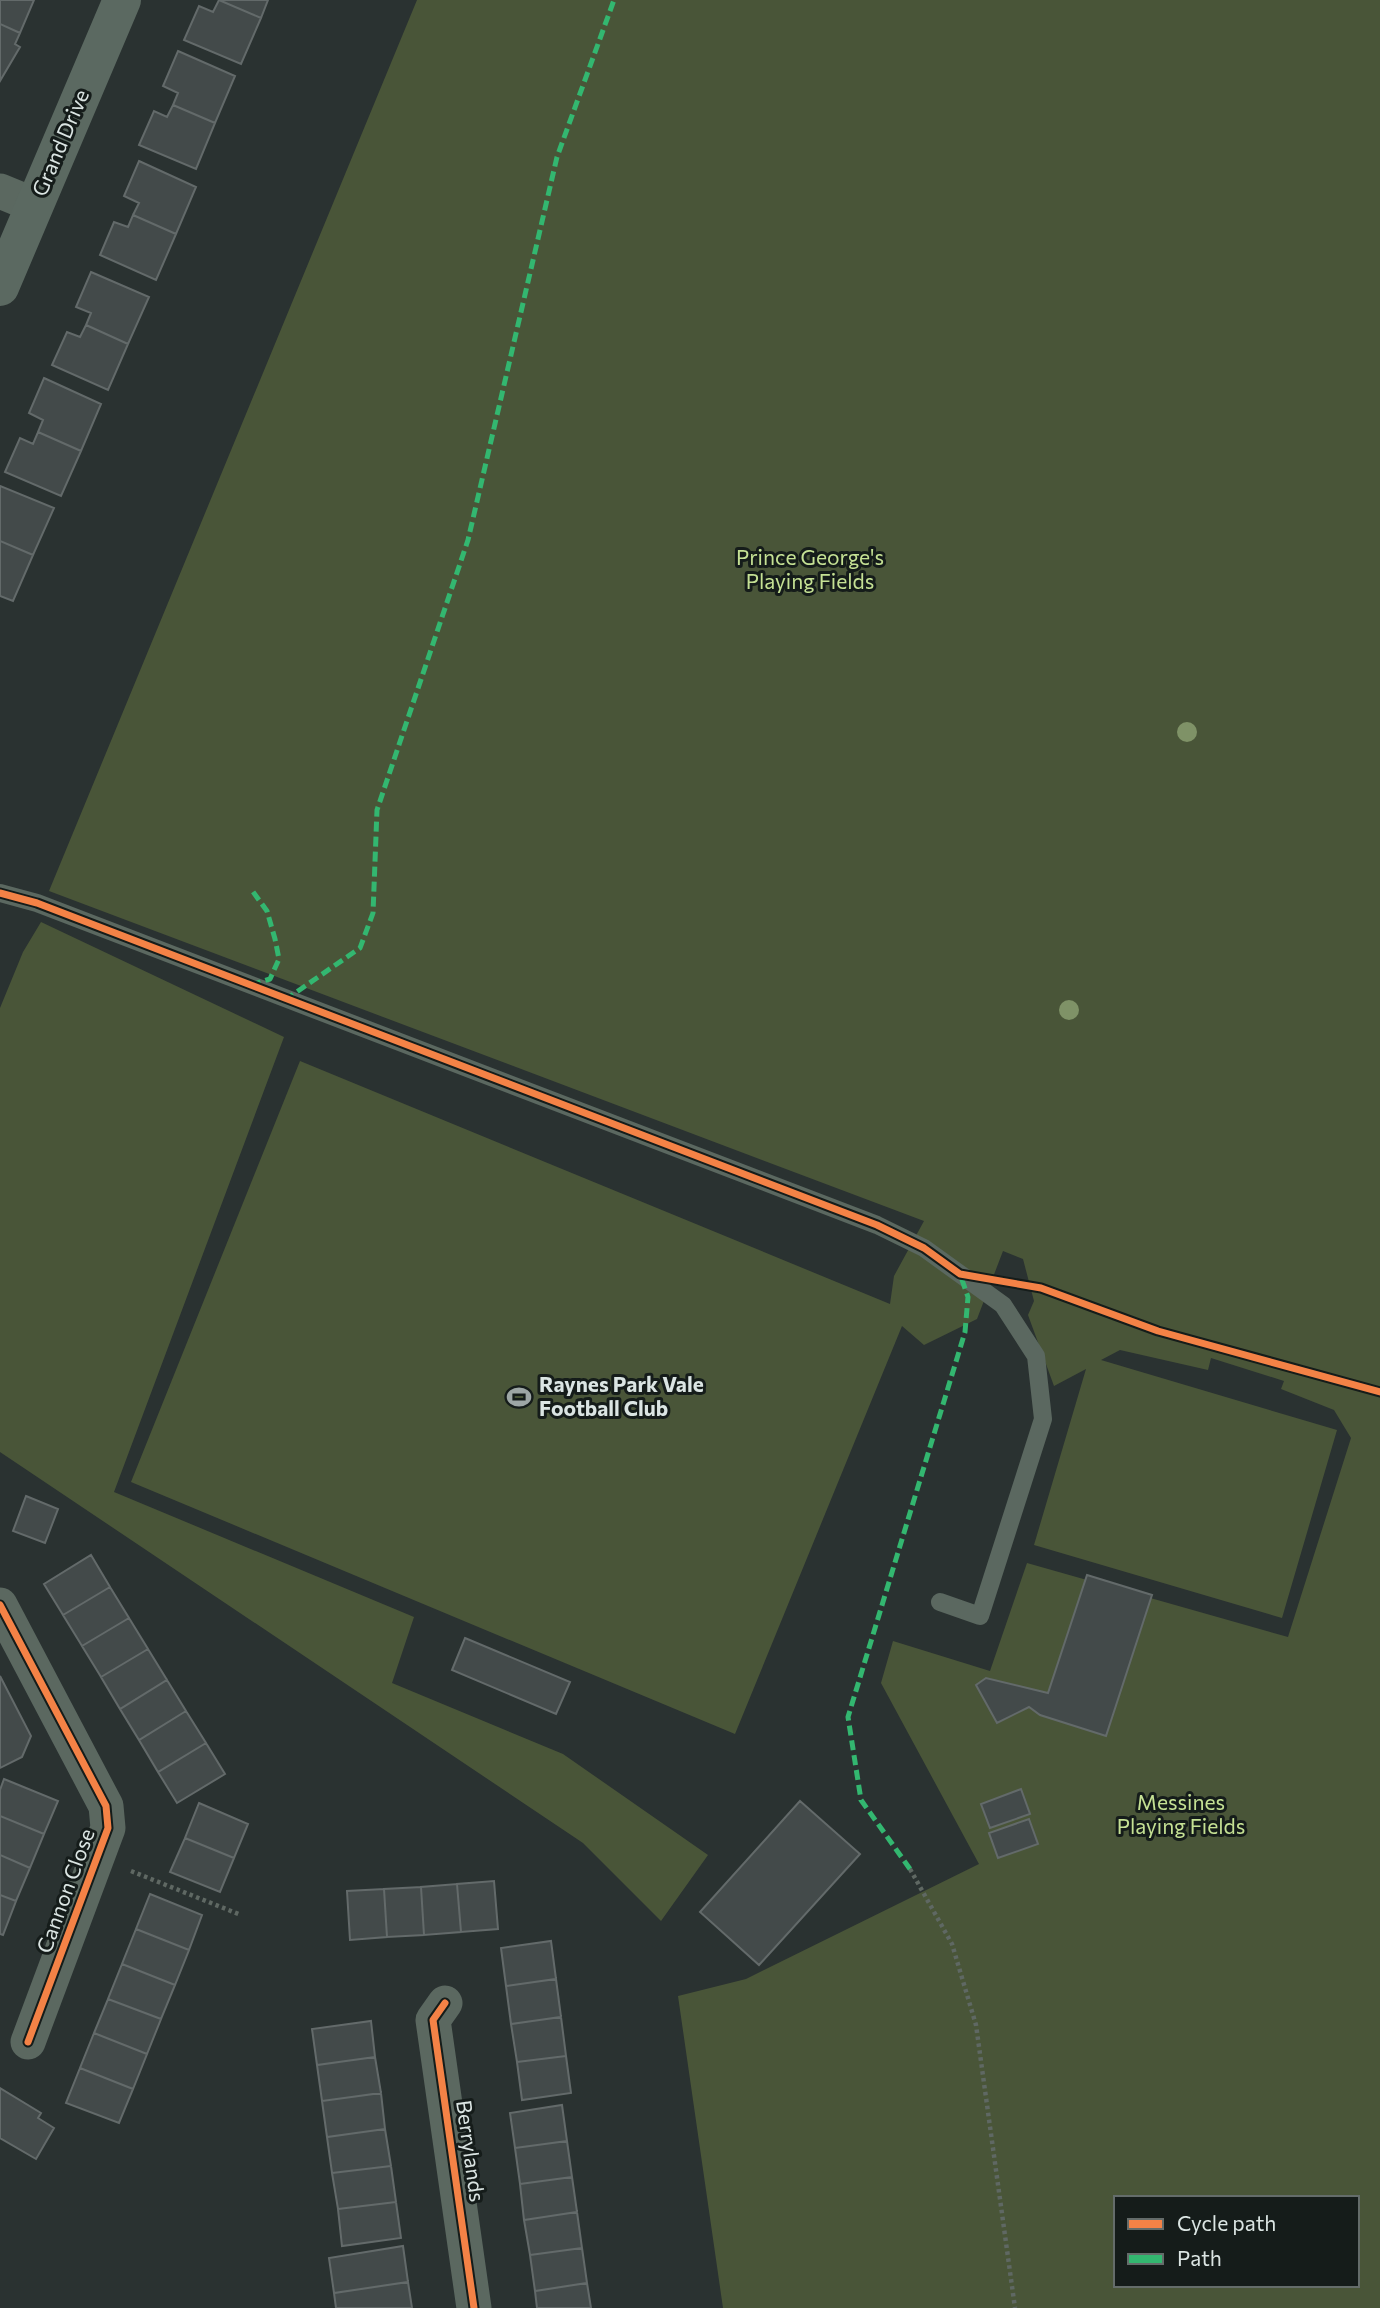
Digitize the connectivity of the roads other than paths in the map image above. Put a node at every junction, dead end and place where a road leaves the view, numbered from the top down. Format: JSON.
{"nodes":[{"id":1,"x":122,"y":0,"type":"edge"},
{"id":2,"x":17,"y":198,"type":"edge"},
{"id":3,"x":0,"y":287,"type":"edge"},
{"id":4,"x":0,"y":893,"type":"edge"},
{"id":5,"x":940,"y":1602,"type":"dead end"},
{"id":6,"x":0,"y":1605,"type":"edge"},
{"id":7,"x":445,"y":2003,"type":"dead end"},
{"id":8,"x":28,"y":2042,"type":"dead end"},
{"id":9,"x":474,"y":2308,"type":"edge"}],
"edges":[{"from":1,"to":2,"type":"main road","name":"Grand Drive"},
{"from":2,"to":3,"type":"main road","name":"Grand Drive"},
{"from":4,"to":5,"type":"lane"},
{"from":6,"to":8,"type":"street","name":"Cannon Close"},
{"from":7,"to":9,"type":"street","name":"Berrylands"}]}
